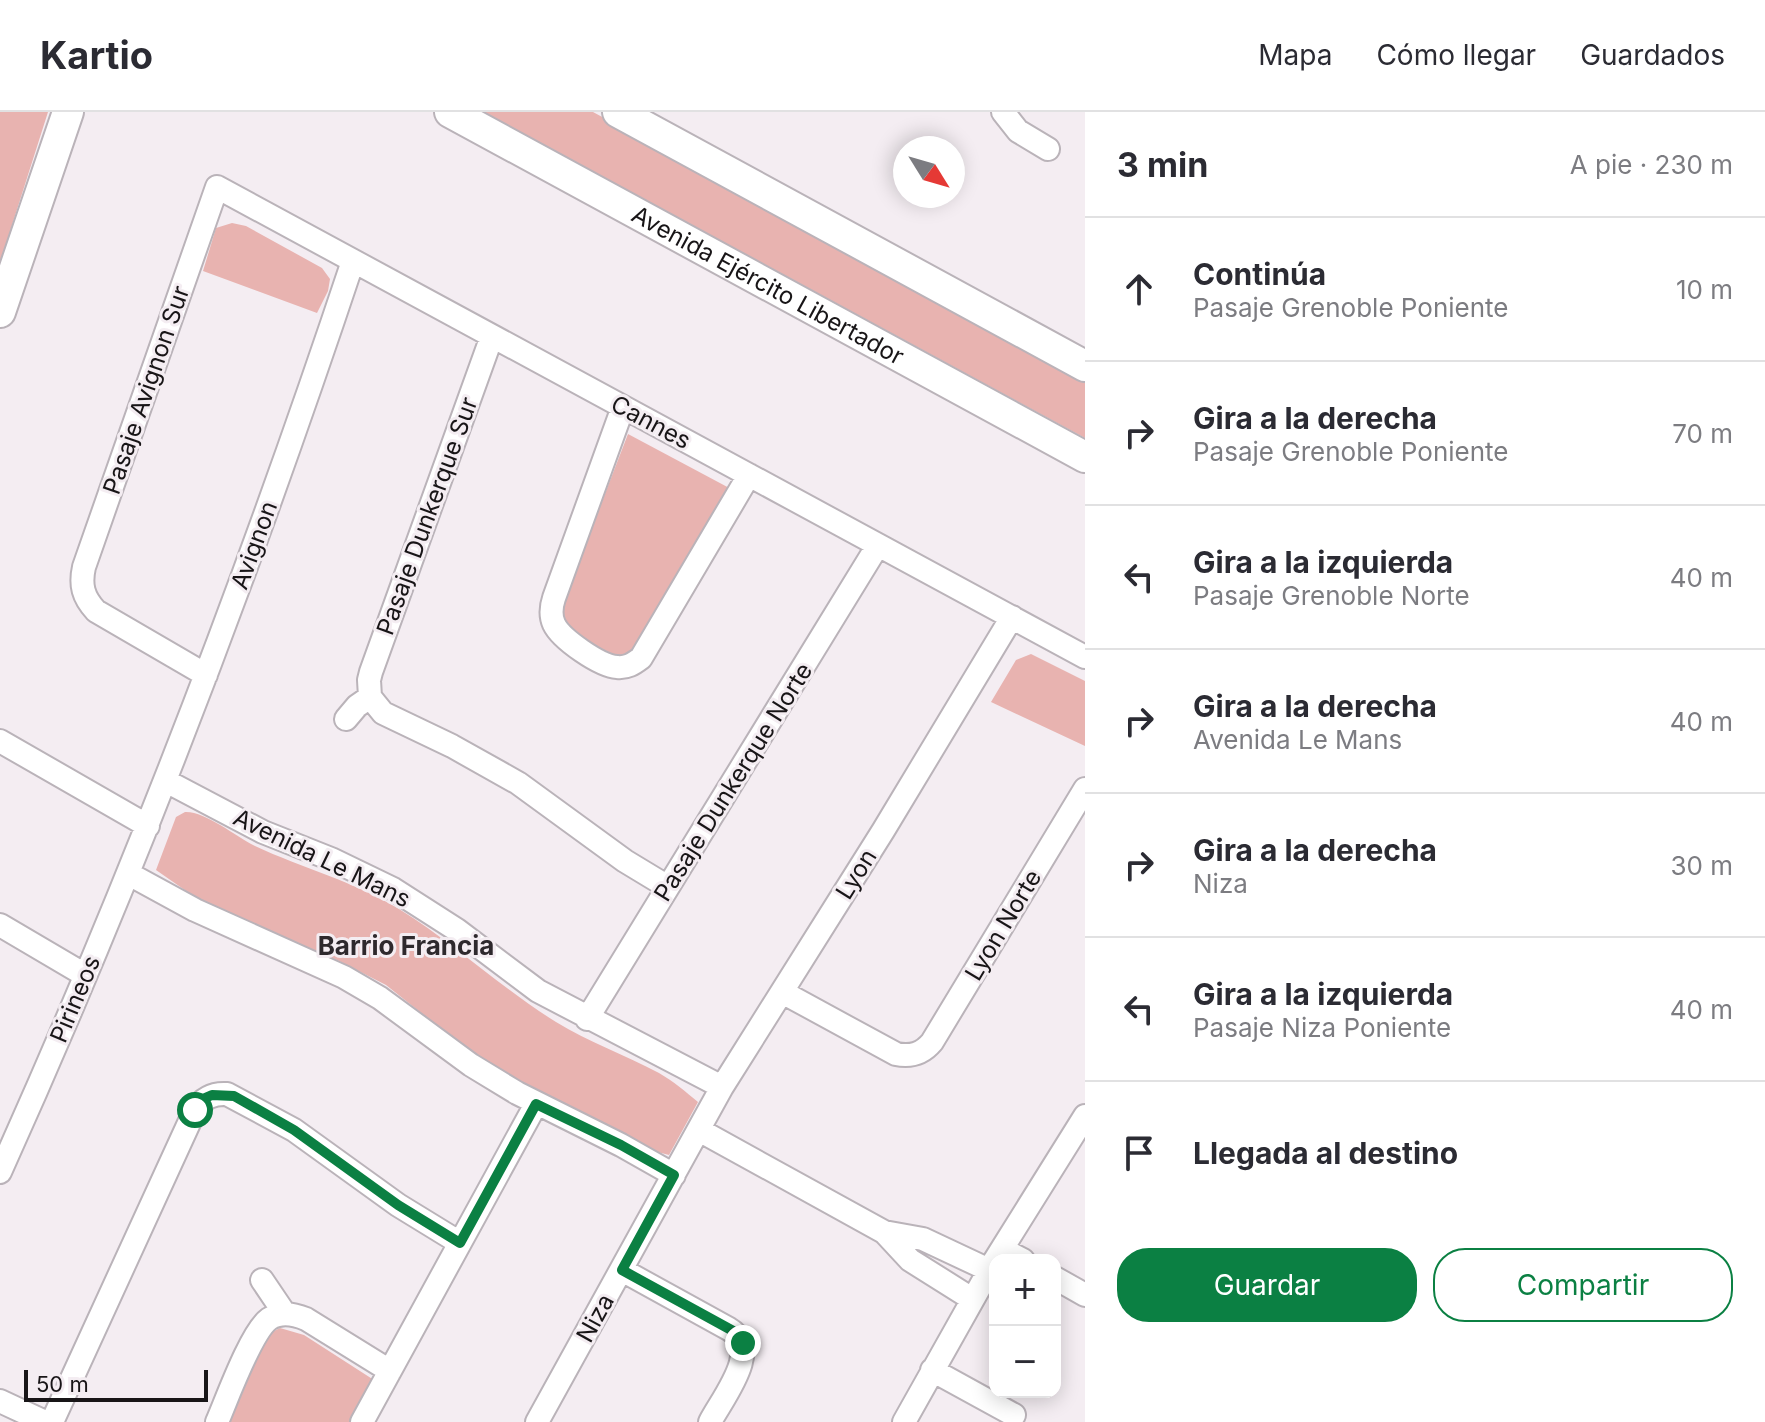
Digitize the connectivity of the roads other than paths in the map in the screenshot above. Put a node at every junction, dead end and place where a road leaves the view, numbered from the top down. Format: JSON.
{"nodes":[{"id":1,"x":68,"y":112,"type":"edge"},
{"id":2,"x":450,"y":112,"type":"edge"},
{"id":3,"x":618,"y":112,"type":"edge"},
{"id":4,"x":1003,"y":112,"type":"edge"},
{"id":5,"x":1048,"y":149,"type":"dead end"},
{"id":6,"x":217,"y":187,"type":"joint"},
{"id":7,"x":353,"y":261,"type":"junction"},
{"id":8,"x":0,"y":312,"type":"edge"},
{"id":9,"x":492,"y":336,"type":"junction"},
{"id":10,"x":1084,"y":362,"type":"edge"},
{"id":11,"x":623,"y":407,"type":"junction"},
{"id":12,"x":1085,"y":457,"type":"edge"},
{"id":13,"x":749,"y":475,"type":"junction"},
{"id":14,"x":878,"y":545,"type":"junction"},
{"id":15,"x":1012,"y":617,"type":"junction"},
{"id":16,"x":1085,"y":657,"type":"edge"},
{"id":17,"x":206,"y":675,"type":"junction"},
{"id":18,"x":370,"y":697,"type":"junction"},
{"id":19,"x":346,"y":719,"type":"dead end"},
{"id":20,"x":0,"y":741,"type":"edge"},
{"id":21,"x":166,"y":781,"type":"junction"},
{"id":22,"x":1085,"y":789,"type":"edge"},
{"id":23,"x":148,"y":826,"type":"junction"},
{"id":24,"x":129,"y":874,"type":"junction"},
{"id":25,"x":668,"y":887,"type":"junction"},
{"id":26,"x":0,"y":925,"type":"edge"},
{"id":27,"x":85,"y":975,"type":"junction"},
{"id":28,"x":782,"y":992,"type":"junction"},
{"id":29,"x":587,"y":1019,"type":"junction"},
{"id":30,"x":722,"y":1087,"type":"junction"},
{"id":31,"x":536,"y":1104,"type":"junction"},
{"id":32,"x":1085,"y":1116,"type":"edge"},
{"id":33,"x":699,"y":1130,"type":"junction"},
{"id":34,"x":0,"y":1172,"type":"edge"},
{"id":35,"x":674,"y":1175,"type":"junction"},
{"id":36,"x":884,"y":1232,"type":"junction"},
{"id":37,"x":460,"y":1243,"type":"junction"},
{"id":38,"x":999,"y":1254,"type":"edge"},
{"id":39,"x":989,"y":1258,"type":"edge"},
{"id":40,"x":622,"y":1270,"type":"junction"},
{"id":41,"x":989,"y":1270,"type":"edge"},
{"id":42,"x":262,"y":1280,"type":"dead end"},
{"id":43,"x":1061,"y":1281,"type":"edge"},
{"id":44,"x":1085,"y":1295,"type":"edge"},
{"id":45,"x":972,"y":1299,"type":"junction"},
{"id":46,"x":285,"y":1314,"type":"junction"},
{"id":47,"x":932,"y":1370,"type":"junction"},
{"id":48,"x":390,"y":1371,"type":"junction"},
{"id":49,"x":0,"y":1401,"type":"edge"},
{"id":50,"x":1014,"y":1415,"type":"dead end"},
{"id":51,"x":45,"y":1422,"type":"edge"},
{"id":52,"x":52,"y":1422,"type":"edge"},
{"id":53,"x":217,"y":1422,"type":"edge"},
{"id":54,"x":362,"y":1422,"type":"edge"},
{"id":55,"x":537,"y":1422,"type":"edge"},
{"id":56,"x":710,"y":1422,"type":"edge"},
{"id":57,"x":904,"y":1422,"type":"edge"}],
"edges":[{"from":1,"to":8,"type":"main road"},
{"from":2,"to":12,"type":"main road","name":"Avenida Ejército Libertador"},
{"from":3,"to":10,"type":"main road"},
{"from":4,"to":5,"type":"street"},
{"from":6,"to":7,"type":"street","name":"Cannes"},
{"from":6,"to":17,"type":"street","name":"Pasaje Avignon Sur"},
{"from":7,"to":9,"type":"street","name":"Cannes"},
{"from":7,"to":17,"type":"street","name":"Avignon"},
{"from":9,"to":11,"type":"street","name":"Cannes"},
{"from":9,"to":18,"type":"street","name":"Pasaje Dunkerque Sur"},
{"from":11,"to":13,"type":"street","name":"Cannes"},
{"from":11,"to":13,"type":"street"},
{"from":13,"to":14,"type":"street","name":"Cannes"},
{"from":14,"to":15,"type":"street","name":"Cannes"},
{"from":14,"to":25,"type":"street","name":"Pasaje Dunkerque Norte"},
{"from":15,"to":16,"type":"street","name":"Cannes"},
{"from":15,"to":28,"type":"street","name":"Lyon"},
{"from":17,"to":21,"type":"street","name":"Avignon"},
{"from":18,"to":19,"type":"street"},
{"from":18,"to":25,"type":"street"},
{"from":20,"to":23,"type":"street"},
{"from":21,"to":23,"type":"street","name":"Avignon"},
{"from":21,"to":29,"type":"street","name":"Avenida Le Mans"},
{"from":22,"to":28,"type":"street","name":"Lyon Norte"},
{"from":23,"to":24,"type":"street","name":"Pirineos"},
{"from":24,"to":27,"type":"street","name":"Pirineos"},
{"from":24,"to":31,"type":"street"},
{"from":25,"to":29,"type":"street","name":"Pasaje Dunkerque Norte"},
{"from":26,"to":27,"type":"street"},
{"from":27,"to":34,"type":"street","name":"Pirineos"},
{"from":28,"to":30,"type":"street","name":"Lyon"},
{"from":29,"to":30,"type":"street","name":"Avenida Le Mans"},
{"from":30,"to":33,"type":"street","name":"Lyon"},
{"from":31,"to":35,"type":"street"},
{"from":31,"to":37,"type":"street"},
{"from":32,"to":38,"type":"street"},
{"from":33,"to":35,"type":"street","name":"Niza"},
{"from":33,"to":36,"type":"street"},
{"from":35,"to":40,"type":"street","name":"Niza"},
{"from":36,"to":39,"type":"street"},
{"from":36,"to":45,"type":"street"},
{"from":37,"to":48,"type":"street"},
{"from":37,"to":52,"type":"street"},
{"from":40,"to":55,"type":"street","name":"Niza"},
{"from":40,"to":56,"type":"street"},
{"from":41,"to":45,"type":"street"},
{"from":42,"to":46,"type":"street"},
{"from":43,"to":44,"type":"street"},
{"from":45,"to":47,"type":"street"},
{"from":46,"to":48,"type":"street"},
{"from":46,"to":53,"type":"street"},
{"from":47,"to":50,"type":"street"},
{"from":47,"to":57,"type":"street"},
{"from":48,"to":54,"type":"street"},
{"from":49,"to":51,"type":"street"}]}
